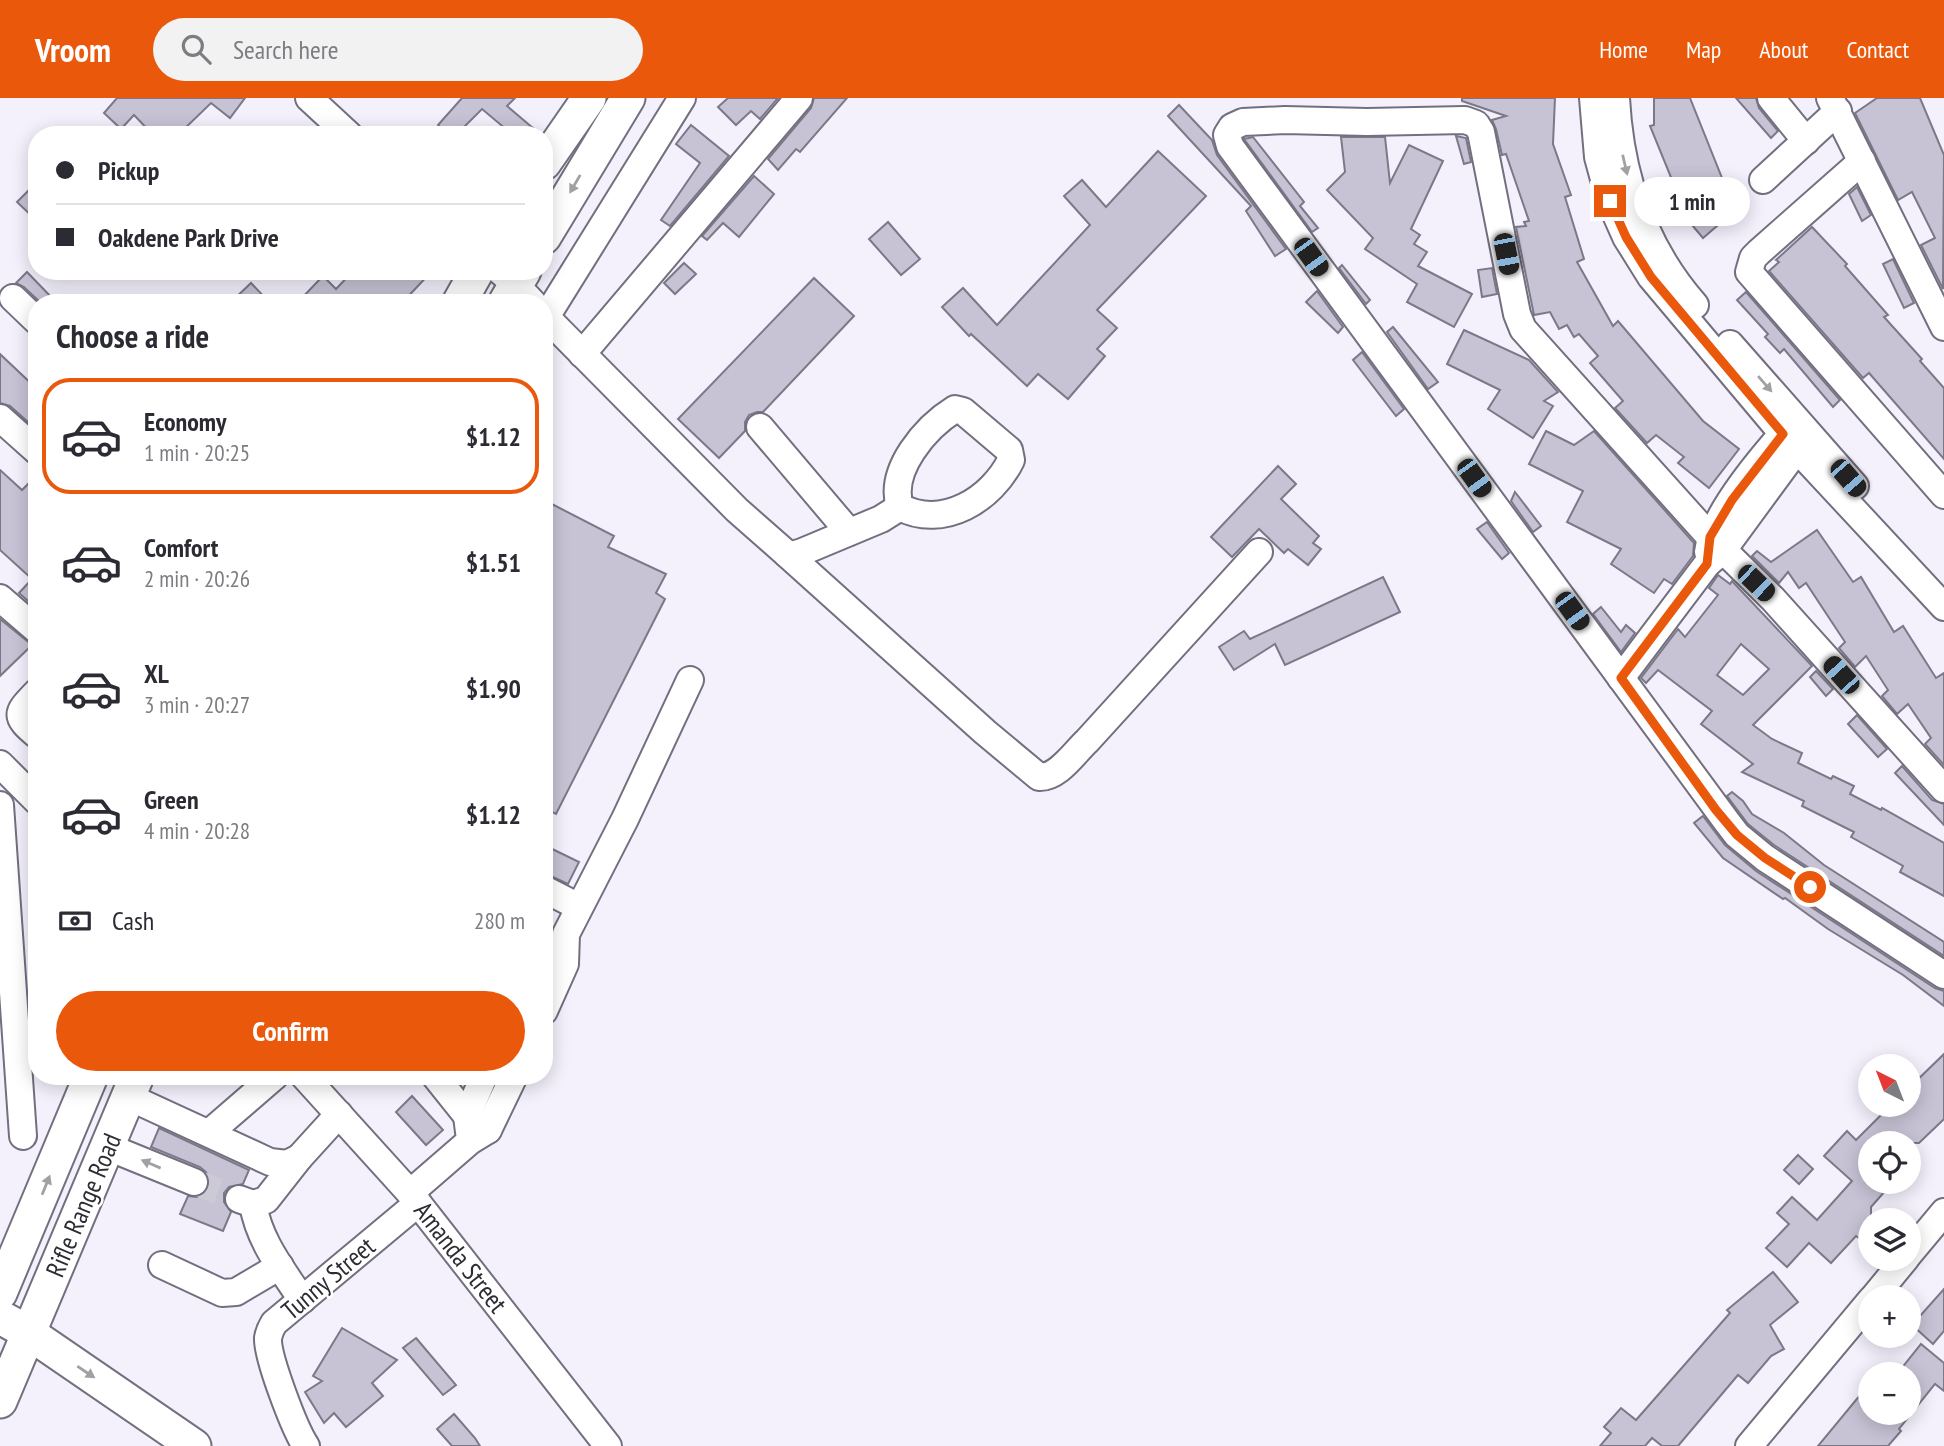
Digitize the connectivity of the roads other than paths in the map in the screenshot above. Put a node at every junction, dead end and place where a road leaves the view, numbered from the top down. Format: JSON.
{"nodes":[{"id":1,"x":309,"y":98,"type":"edge"},
{"id":2,"x":589,"y":98,"type":"edge"},
{"id":3,"x":628,"y":98,"type":"edge"},
{"id":4,"x":682,"y":98,"type":"edge"},
{"id":5,"x":799,"y":98,"type":"edge"},
{"id":6,"x":1593,"y":98,"type":"edge"},
{"id":7,"x":1616,"y":98,"type":"edge"},
{"id":8,"x":1771,"y":98,"type":"edge"},
{"id":9,"x":1834,"y":105,"type":"edge"},
{"id":10,"x":339,"y":126,"type":"edge"},
{"id":11,"x":1806,"y":141,"type":"junction"},
{"id":12,"x":553,"y":150,"type":"edge"},
{"id":13,"x":1862,"y":161,"type":"junction"},
{"id":14,"x":1763,"y":180,"type":"dead end"},
{"id":15,"x":553,"y":222,"type":"edge"},
{"id":16,"x":553,"y":259,"type":"edge"},
{"id":17,"x":536,"y":280,"type":"edge"},
{"id":18,"x":525,"y":294,"type":"edge"},
{"id":19,"x":13,"y":298,"type":"dead end"},
{"id":20,"x":28,"y":312,"type":"edge"},
{"id":21,"x":553,"y":324,"type":"edge"},
{"id":22,"x":1944,"y":327,"type":"edge"},
{"id":23,"x":582,"y":354,"type":"junction"},
{"id":24,"x":0,"y":418,"type":"edge"},
{"id":25,"x":760,"y":427,"type":"dead end"},
{"id":26,"x":1796,"y":434,"type":"junction"},
{"id":27,"x":28,"y":443,"type":"edge"},
{"id":28,"x":1944,"y":495,"type":"edge"},
{"id":29,"x":900,"y":507,"type":"junction"},
{"id":30,"x":849,"y":532,"type":"junction"},
{"id":31,"x":1713,"y":551,"type":"junction"},
{"id":32,"x":1259,"y":552,"type":"dead end"},
{"id":33,"x":786,"y":554,"type":"junction"},
{"id":34,"x":1944,"y":587,"type":"edge"},
{"id":35,"x":0,"y":598,"type":"edge"},
{"id":36,"x":1944,"y":607,"type":"edge"},
{"id":37,"x":28,"y":622,"type":"edge"},
{"id":38,"x":1621,"y":678,"type":"junction"},
{"id":39,"x":690,"y":680,"type":"dead end"},
{"id":40,"x":28,"y":702,"type":"edge"},
{"id":41,"x":0,"y":716,"type":"edge"},
{"id":42,"x":28,"y":727,"type":"edge"},
{"id":43,"x":28,"y":741,"type":"edge"},
{"id":44,"x":0,"y":764,"type":"edge"},
{"id":45,"x":1944,"y":789,"type":"edge"},
{"id":46,"x":28,"y":792,"type":"edge"},
{"id":47,"x":0,"y":805,"type":"edge"},
{"id":48,"x":553,"y":894,"type":"edge"},
{"id":49,"x":579,"y":907,"type":"junction"},
{"id":50,"x":553,"y":953,"type":"edge"},
{"id":51,"x":1944,"y":975,"type":"edge"},
{"id":52,"x":88,"y":1085,"type":"edge"},
{"id":53,"x":265,"y":1085,"type":"edge"},
{"id":54,"x":313,"y":1085,"type":"edge"},
{"id":55,"x":442,"y":1085,"type":"edge"},
{"id":56,"x":482,"y":1085,"type":"edge"},
{"id":57,"x":507,"y":1085,"type":"edge"},
{"id":58,"x":133,"y":1086,"type":"edge"},
{"id":59,"x":340,"y":1114,"type":"junction"},
{"id":60,"x":475,"y":1129,"type":"junction"},
{"id":61,"x":209,"y":1133,"type":"junction"},
{"id":62,"x":23,"y":1136,"type":"dead end"},
{"id":63,"x":108,"y":1147,"type":"junction"},
{"id":64,"x":299,"y":1158,"type":"junction"},
{"id":65,"x":194,"y":1182,"type":"tunnel mouth"},
{"id":66,"x":414,"y":1198,"type":"junction"},
{"id":67,"x":1944,"y":1212,"type":"edge"},
{"id":68,"x":31,"y":1220,"type":"junction"},
{"id":69,"x":1921,"y":1240,"type":"edge"},
{"id":70,"x":0,"y":1253,"type":"edge"},
{"id":71,"x":162,"y":1265,"type":"dead end"},
{"id":72,"x":280,"y":1266,"type":"junction"},
{"id":73,"x":1895,"y":1271,"type":"edge"},
{"id":74,"x":1883,"y":1285,"type":"edge"},
{"id":75,"x":0,"y":1293,"type":"edge"},
{"id":76,"x":302,"y":1300,"type":"junction"},
{"id":77,"x":1858,"y":1315,"type":"edge"},
{"id":78,"x":0,"y":1317,"type":"edge"},
{"id":79,"x":29,"y":1333,"type":"junction"},
{"id":80,"x":5,"y":1390,"type":"edge"},
{"id":81,"x":194,"y":1446,"type":"edge"},
{"id":82,"x":306,"y":1446,"type":"edge"},
{"id":83,"x":608,"y":1446,"type":"edge"},
{"id":84,"x":1749,"y":1446,"type":"edge"}],
"edges":[{"from":1,"to":10,"type":"street"},
{"from":2,"to":12,"type":"main road"},
{"from":3,"to":15,"type":"main road","one_way":true},
{"from":4,"to":16,"type":"street"},
{"from":5,"to":23,"type":"street"},
{"from":6,"to":26,"type":"street"},
{"from":7,"to":26,"type":"street","one_way":true},
{"from":8,"to":11,"type":"street"},
{"from":9,"to":11,"type":"street"},
{"from":9,"to":13,"type":"street"},
{"from":11,"to":14,"type":"street"},
{"from":13,"to":22,"type":"street"},
{"from":13,"to":28,"type":"street"},
{"from":17,"to":18,"type":"street"},
{"from":19,"to":20,"type":"street"},
{"from":21,"to":23,"type":"street"},
{"from":23,"to":33,"type":"street"},
{"from":24,"to":27,"type":"street"},
{"from":25,"to":30,"type":"street"},
{"from":26,"to":31,"type":"street"},
{"from":26,"to":34,"type":"street"},
{"from":26,"to":36,"type":"street"},
{"from":29,"to":29,"type":"street"},
{"from":29,"to":30,"type":"street"},
{"from":30,"to":33,"type":"street"},
{"from":31,"to":38,"type":"street"},
{"from":31,"to":38,"type":"street"},
{"from":31,"to":45,"type":"street"},
{"from":32,"to":33,"type":"street"},
{"from":35,"to":37,"type":"street"},
{"from":38,"to":51,"type":"street"},
{"from":39,"to":49,"type":"street"},
{"from":40,"to":42,"type":"street"},
{"from":41,"to":43,"type":"street"},
{"from":44,"to":46,"type":"street"},
{"from":47,"to":62,"type":"street"},
{"from":48,"to":49,"type":"street"},
{"from":49,"to":50,"type":"street"},
{"from":68,"to":52,"type":"main road","name":"Rifle Range Road","one_way":true},
{"from":53,"to":61,"type":"street"},
{"from":54,"to":59,"type":"street","name":"Amanda Street"},
{"from":55,"to":60,"type":"street"},
{"from":56,"to":60,"type":"street"},
{"from":57,"to":60,"type":"street"},
{"from":58,"to":61,"type":"street"},
{"from":58,"to":63,"type":"main road","name":"Rifle Range Road"},
{"from":59,"to":64,"type":"street"},
{"from":59,"to":66,"type":"street","name":"Amanda Street"},
{"from":60,"to":66,"type":"street","name":"Tunny Street"},
{"from":61,"to":64,"type":"street"},
{"from":65,"to":63,"type":"street","one_way":true},
{"from":63,"to":79,"type":"main road","name":"Rifle Range Road"},
{"from":64,"to":72,"type":"street"},
{"from":66,"to":76,"type":"street","name":"Tunny Street"},
{"from":66,"to":83,"type":"street","name":"Amanda Street"},
{"from":67,"to":69,"type":"street"},
{"from":68,"to":70,"type":"main road"},
{"from":68,"to":75,"type":"main road","name":"Rifle Range Road"},
{"from":71,"to":72,"type":"street"},
{"from":72,"to":76,"type":"street"},
{"from":73,"to":74,"type":"street"},
{"from":76,"to":82,"type":"street","name":"Tunny Street"},
{"from":77,"to":84,"type":"street"},
{"from":78,"to":79,"type":"main road"},
{"from":79,"to":80,"type":"main road","name":"Rifle Range Road"},
{"from":79,"to":81,"type":"main road","one_way":true}]}
